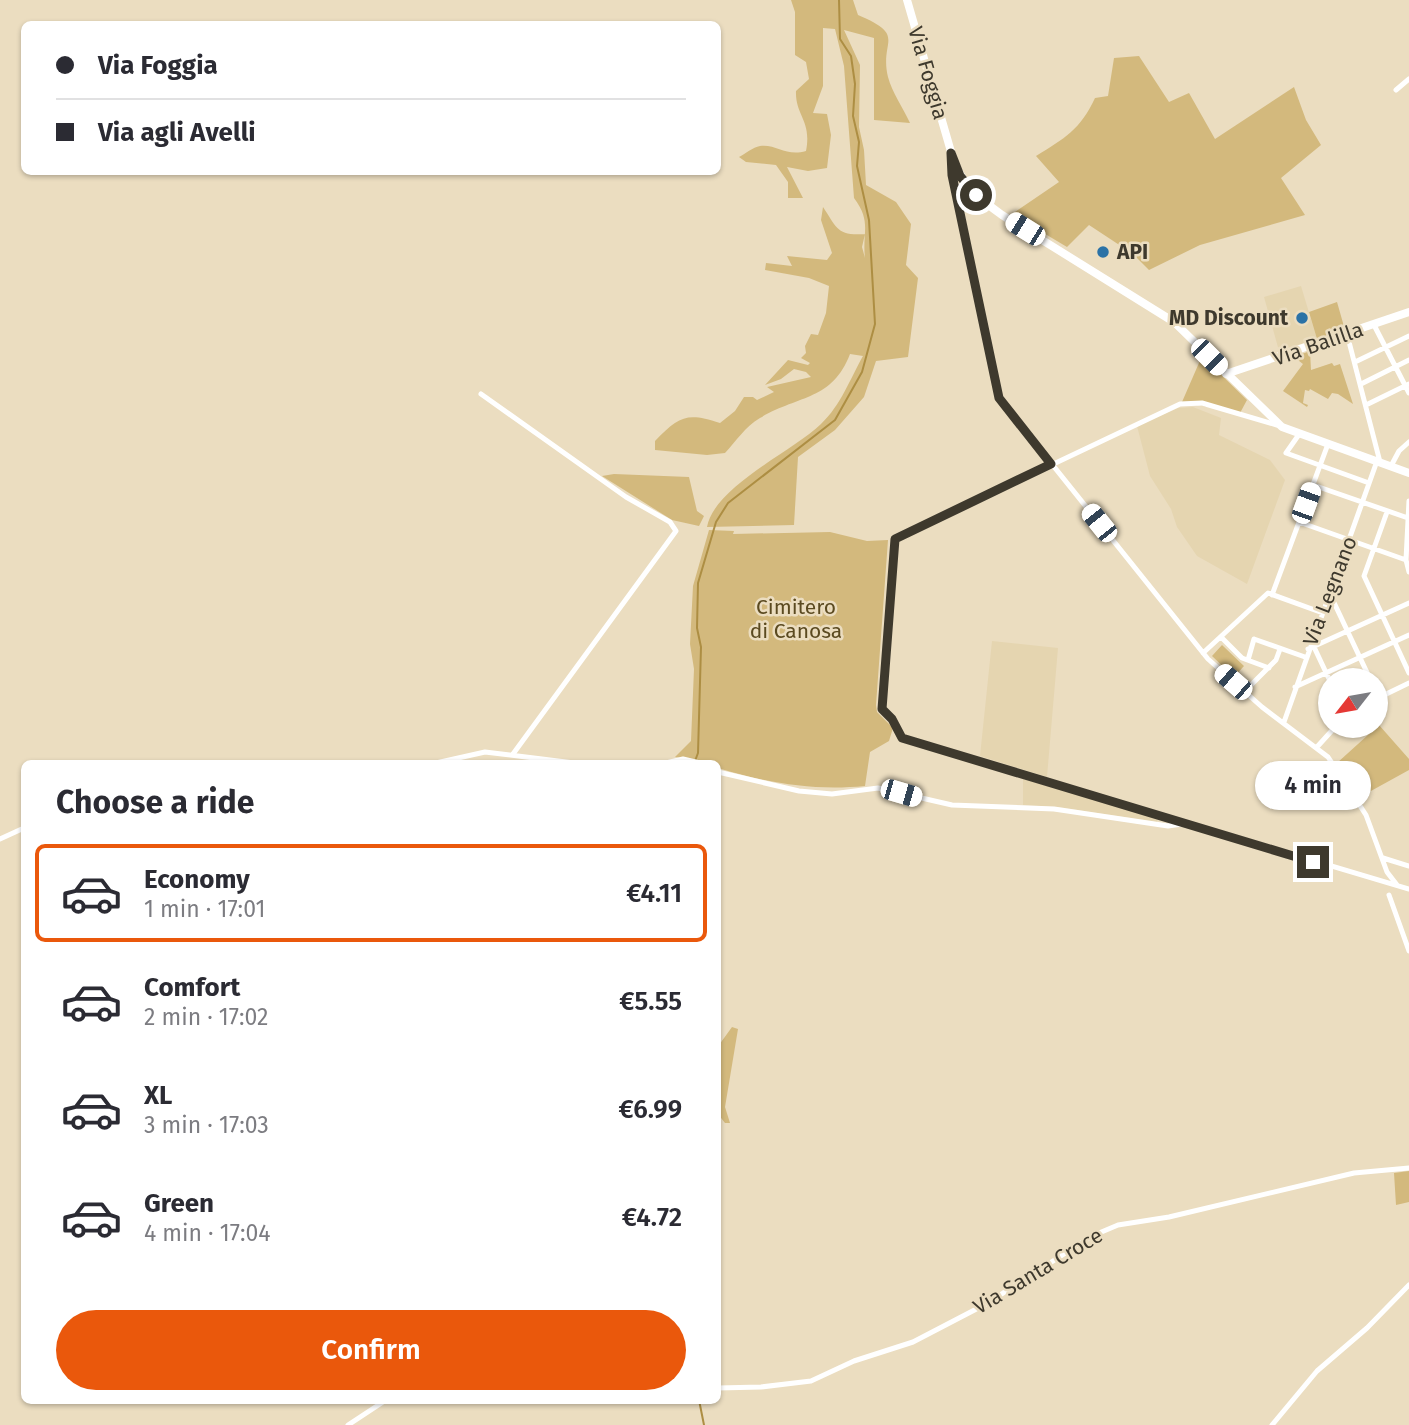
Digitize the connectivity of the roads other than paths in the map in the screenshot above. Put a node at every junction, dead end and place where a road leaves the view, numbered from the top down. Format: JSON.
{"nodes":[{"id":1,"x":910,"y":2,"type":"edge"},
{"id":2,"x":1409,"y":79,"type":"edge"},
{"id":3,"x":1396,"y":90,"type":"dead end"},
{"id":4,"x":951,"y":153,"type":"junction"},
{"id":5,"x":1409,"y":312,"type":"edge"},
{"id":6,"x":1374,"y":325,"type":"junction"},
{"id":7,"x":1347,"y":334,"type":"junction"},
{"id":8,"x":1409,"y":336,"type":"edge"},
{"id":9,"x":1386,"y":347,"type":"junction"},
{"id":10,"x":1409,"y":360,"type":"edge"},
{"id":11,"x":1355,"y":362,"type":"junction"},
{"id":12,"x":1396,"y":367,"type":"junction"},
{"id":13,"x":1226,"y":374,"type":"junction"},
{"id":14,"x":1361,"y":384,"type":"junction"},
{"id":15,"x":1407,"y":385,"type":"edge"},
{"id":16,"x":1409,"y":393,"type":"edge"},
{"id":17,"x":481,"y":394,"type":"dead end"},
{"id":18,"x":1366,"y":405,"type":"junction"},
{"id":19,"x":1282,"y":427,"type":"junction"},
{"id":20,"x":1300,"y":433,"type":"junction"},
{"id":21,"x":1409,"y":442,"type":"edge"},
{"id":22,"x":1328,"y":443,"type":"junction"},
{"id":23,"x":1379,"y":462,"type":"junction"},
{"id":24,"x":1051,"y":464,"type":"junction"},
{"id":25,"x":1320,"y":466,"type":"junction"},
{"id":26,"x":1391,"y":466,"type":"junction"},
{"id":27,"x":1409,"y":473,"type":"edge"},
{"id":28,"x":1369,"y":483,"type":"junction"},
{"id":29,"x":1312,"y":485,"type":"junction"},
{"id":30,"x":1409,"y":501,"type":"edge"},
{"id":31,"x":1362,"y":503,"type":"junction"},
{"id":32,"x":1387,"y":512,"type":"junction"},
{"id":33,"x":1299,"y":522,"type":"junction"},
{"id":34,"x":1408,"y":522,"type":"edge"},
{"id":35,"x":1349,"y":540,"type":"junction"},
{"id":36,"x":1373,"y":548,"type":"junction"},
{"id":37,"x":1406,"y":559,"type":"junction"},
{"id":38,"x":1409,"y":570,"type":"edge"},
{"id":39,"x":1329,"y":593,"type":"junction"},
{"id":40,"x":1272,"y":595,"type":"junction"},
{"id":41,"x":1409,"y":603,"type":"edge"},
{"id":42,"x":1323,"y":613,"type":"junction"},
{"id":43,"x":1382,"y":615,"type":"junction"},
{"id":44,"x":1348,"y":632,"type":"junction"},
{"id":45,"x":1409,"y":635,"type":"edge"},
{"id":46,"x":1221,"y":637,"type":"junction"},
{"id":47,"x":1394,"y":642,"type":"junction"},
{"id":48,"x":1311,"y":648,"type":"junction"},
{"id":49,"x":1280,"y":649,"type":"junction"},
{"id":50,"x":1203,"y":653,"type":"junction"},
{"id":51,"x":1305,"y":657,"type":"junction"},
{"id":52,"x":1360,"y":658,"type":"junction"},
{"id":53,"x":1248,"y":660,"type":"junction"},
{"id":54,"x":1269,"y":668,"type":"junction"},
{"id":55,"x":1323,"y":668,"type":"edge"},
{"id":56,"x":1337,"y":668,"type":"edge"},
{"id":57,"x":1365,"y":668,"type":"edge"},
{"id":58,"x":1409,"y":673,"type":"edge"},
{"id":59,"x":1318,"y":677,"type":"edge"},
{"id":60,"x":1409,"y":683,"type":"edge"},
{"id":61,"x":1296,"y":687,"type":"junction"},
{"id":62,"x":1244,"y":692,"type":"junction"},
{"id":63,"x":1388,"y":693,"type":"edge"},
{"id":64,"x":1284,"y":722,"type":"junction"},
{"id":65,"x":1325,"y":738,"type":"edge"},
{"id":66,"x":1317,"y":747,"type":"junction"},
{"id":67,"x":513,"y":754,"type":"junction"},
{"id":68,"x":447,"y":760,"type":"edge"},
{"id":69,"x":554,"y":760,"type":"edge"},
{"id":70,"x":721,"y":773,"type":"edge"},
{"id":71,"x":1185,"y":823,"type":"junction"},
{"id":72,"x":21,"y":829,"type":"edge"},
{"id":73,"x":0,"y":839,"type":"edge"},
{"id":74,"x":1383,"y":858,"type":"junction"},
{"id":75,"x":1409,"y":866,"type":"edge"},
{"id":76,"x":1396,"y":885,"type":"junction"},
{"id":77,"x":1409,"y":889,"type":"edge"},
{"id":78,"x":1389,"y":895,"type":"dead end"},
{"id":79,"x":1401,"y":932,"type":"junction"},
{"id":80,"x":1409,"y":935,"type":"edge"},
{"id":81,"x":1409,"y":951,"type":"edge"},
{"id":82,"x":1409,"y":1168,"type":"edge"},
{"id":83,"x":1409,"y":1286,"type":"edge"},
{"id":84,"x":721,"y":1388,"type":"edge"},
{"id":85,"x":380,"y":1404,"type":"edge"},
{"id":86,"x":348,"y":1425,"type":"edge"},
{"id":87,"x":1272,"y":1425,"type":"edge"}],
"edges":[{"from":1,"to":4,"type":"main road","name":"Via Foggia"},
{"from":2,"to":3,"type":"street"},
{"from":4,"to":13,"type":"main road","name":"Via Foggia"},
{"from":4,"to":24,"type":"street"},
{"from":5,"to":6,"type":"main road","name":"Via Balilla"},
{"from":6,"to":7,"type":"main road","name":"Via Balilla"},
{"from":6,"to":9,"type":"street"},
{"from":7,"to":11,"type":"street"},
{"from":7,"to":13,"type":"main road","name":"Via Balilla"},
{"from":8,"to":9,"type":"street"},
{"from":9,"to":11,"type":"street"},
{"from":9,"to":12,"type":"street"},
{"from":10,"to":12,"type":"street"},
{"from":11,"to":14,"type":"street"},
{"from":12,"to":14,"type":"street"},
{"from":12,"to":15,"type":"street"},
{"from":13,"to":19,"type":"main road","name":"Via Foggia"},
{"from":14,"to":18,"type":"street"},
{"from":15,"to":16,"type":"street"},
{"from":15,"to":18,"type":"street"},
{"from":17,"to":67,"type":"street"},
{"from":18,"to":23,"type":"street"},
{"from":19,"to":20,"type":"main road"},
{"from":19,"to":24,"type":"street"},
{"from":20,"to":22,"type":"main road"},
{"from":20,"to":25,"type":"street"},
{"from":21,"to":26,"type":"street"},
{"from":22,"to":23,"type":"main road"},
{"from":22,"to":25,"type":"street"},
{"from":23,"to":26,"type":"main road"},
{"from":23,"to":28,"type":"street","name":"Via Legnano"},
{"from":24,"to":50,"type":"street"},
{"from":24,"to":71,"type":"street"},
{"from":25,"to":28,"type":"street"},
{"from":25,"to":29,"type":"street"},
{"from":26,"to":27,"type":"main road"},
{"from":28,"to":31,"type":"street","name":"Via Legnano"},
{"from":29,"to":31,"type":"street"},
{"from":29,"to":33,"type":"street"},
{"from":30,"to":34,"type":"street"},
{"from":31,"to":32,"type":"street"},
{"from":31,"to":35,"type":"street","name":"Via Legnano"},
{"from":32,"to":34,"type":"street"},
{"from":32,"to":36,"type":"street"},
{"from":33,"to":35,"type":"street"},
{"from":33,"to":40,"type":"street"},
{"from":34,"to":37,"type":"street"},
{"from":35,"to":36,"type":"street"},
{"from":35,"to":39,"type":"street","name":"Via Legnano"},
{"from":36,"to":37,"type":"street"},
{"from":36,"to":43,"type":"street"},
{"from":37,"to":38,"type":"street"},
{"from":39,"to":42,"type":"street","name":"Via Legnano"},
{"from":39,"to":44,"type":"street"},
{"from":40,"to":42,"type":"street"},
{"from":40,"to":46,"type":"street"},
{"from":41,"to":43,"type":"street"},
{"from":42,"to":48,"type":"street","name":"Via Legnano"},
{"from":43,"to":44,"type":"street"},
{"from":43,"to":47,"type":"street"},
{"from":44,"to":48,"type":"street"},
{"from":44,"to":52,"type":"street"},
{"from":45,"to":47,"type":"street"},
{"from":46,"to":50,"type":"street"},
{"from":46,"to":53,"type":"street"},
{"from":47,"to":52,"type":"street"},
{"from":47,"to":58,"type":"street"},
{"from":48,"to":51,"type":"street","name":"Via Legnano"},
{"from":48,"to":55,"type":"street"},
{"from":49,"to":51,"type":"street"},
{"from":49,"to":53,"type":"street"},
{"from":49,"to":54,"type":"street"},
{"from":50,"to":62,"type":"street"},
{"from":51,"to":61,"type":"street","name":"Via Legnano"},
{"from":52,"to":56,"type":"street"},
{"from":52,"to":57,"type":"street"},
{"from":53,"to":54,"type":"street"},
{"from":54,"to":62,"type":"street"},
{"from":59,"to":61,"type":"street"},
{"from":60,"to":63,"type":"street"},
{"from":61,"to":64,"type":"street","name":"Via Legnano"},
{"from":62,"to":64,"type":"street"},
{"from":64,"to":66,"type":"street"},
{"from":65,"to":66,"type":"street"},
{"from":66,"to":74,"type":"street"},
{"from":67,"to":68,"type":"street"},
{"from":67,"to":69,"type":"street"},
{"from":70,"to":71,"type":"street"},
{"from":71,"to":76,"type":"street"},
{"from":72,"to":73,"type":"street"},
{"from":74,"to":75,"type":"street"},
{"from":74,"to":76,"type":"street"},
{"from":76,"to":77,"type":"street"},
{"from":78,"to":79,"type":"street"},
{"from":79,"to":80,"type":"street"},
{"from":79,"to":81,"type":"street"},
{"from":82,"to":84,"type":"street","name":"Via Santa Croce"},
{"from":83,"to":87,"type":"street"},
{"from":85,"to":86,"type":"street"}]}
